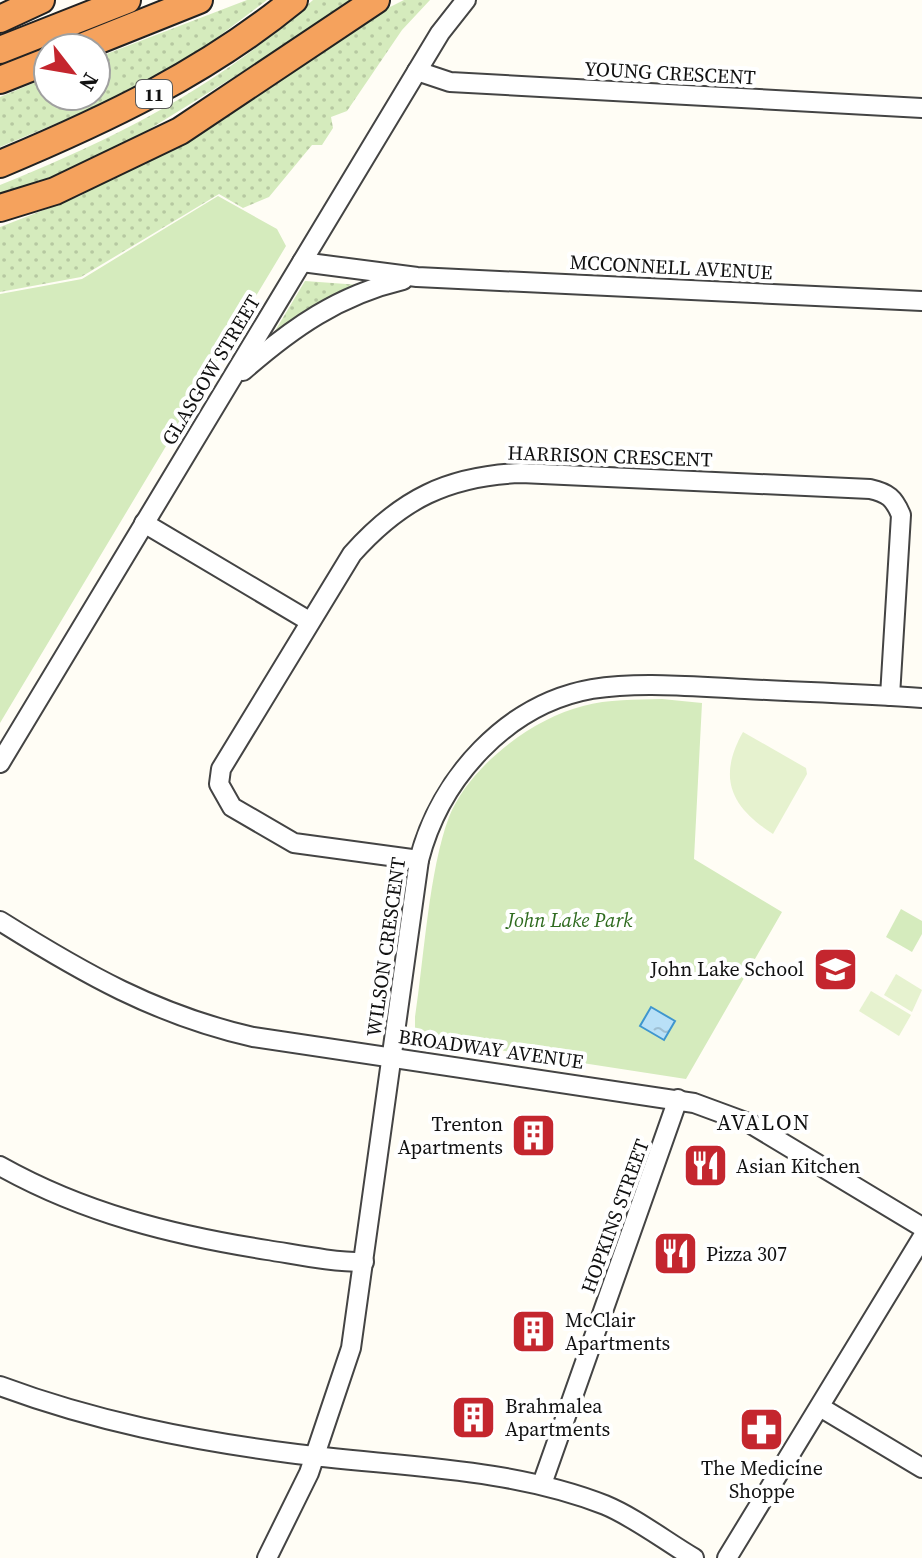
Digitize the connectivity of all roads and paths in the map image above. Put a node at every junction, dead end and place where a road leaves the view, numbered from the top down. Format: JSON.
{"nodes":[{"id":1,"x":41,"y":0,"type":"edge"},
{"id":2,"x":127,"y":0,"type":"edge"},
{"id":3,"x":199,"y":0,"type":"edge"},
{"id":4,"x":294,"y":0,"type":"edge"},
{"id":5,"x":376,"y":0,"type":"edge"},
{"id":6,"x":464,"y":1,"type":"edge"},
{"id":7,"x":0,"y":19,"type":"edge"},
{"id":8,"x":112,"y":35,"type":"edge"},
{"id":9,"x":0,"y":50,"type":"edge"},
{"id":10,"x":32,"y":67,"type":"edge"},
{"id":11,"x":417,"y":71,"type":"junction"},
{"id":12,"x":0,"y":80,"type":"edge"},
{"id":13,"x":922,"y":108,"type":"edge"},
{"id":14,"x":0,"y":164,"type":"edge"},
{"id":15,"x":0,"y":208,"type":"edge"},
{"id":16,"x":302,"y":262,"type":"junction"},
{"id":17,"x":417,"y":277,"type":"junction"},
{"id":18,"x":922,"y":301,"type":"edge"},
{"id":19,"x":230,"y":382,"type":"junction"},
{"id":20,"x":144,"y":523,"type":"junction"},
{"id":21,"x":309,"y":621,"type":"junction"},
{"id":22,"x":890,"y":696,"type":"junction"},
{"id":23,"x":922,"y":698,"type":"edge"},
{"id":24,"x":0,"y":763,"type":"edge"},
{"id":25,"x":419,"y":860,"type":"junction"},
{"id":26,"x":0,"y":921,"type":"edge"},
{"id":27,"x":392,"y":1057,"type":"junction"},
{"id":28,"x":678,"y":1099,"type":"junction"},
{"id":29,"x":0,"y":1166,"type":"edge"},
{"id":30,"x":922,"y":1227,"type":"edge"},
{"id":31,"x":922,"y":1238,"type":"edge"},
{"id":32,"x":364,"y":1262,"type":"junction"},
{"id":33,"x":0,"y":1386,"type":"edge"},
{"id":34,"x":820,"y":1407,"type":"junction"},
{"id":35,"x":316,"y":1455,"type":"junction"},
{"id":36,"x":922,"y":1468,"type":"edge"},
{"id":37,"x":542,"y":1484,"type":"junction"},
{"id":38,"x":267,"y":1558,"type":"edge"},
{"id":39,"x":694,"y":1558,"type":"edge"},
{"id":40,"x":727,"y":1558,"type":"edge"}],
"edges":[{"from":1,"to":7,"type":"highway"},
{"from":2,"to":9,"type":"highway"},
{"from":3,"to":8,"type":"highway"},
{"from":4,"to":14,"type":"highway","number":"11"},
{"from":5,"to":15,"type":"highway"},
{"from":6,"to":11,"type":"street","name":"GLASGOW STREET"},
{"from":10,"to":12,"type":"highway"},
{"from":11,"to":13,"type":"street","name":"YOUNG CRESCENT"},
{"from":11,"to":16,"type":"street","name":"GLASGOW STREET"},
{"from":16,"to":17,"type":"street","name":"MCCONNELL AVENUE"},
{"from":16,"to":19,"type":"street","name":"GLASGOW STREET"},
{"from":17,"to":18,"type":"street","name":"MCCONNELL AVENUE"},
{"from":17,"to":19,"type":"street","name":"MCCONNELL AVENUE"},
{"from":19,"to":20,"type":"street","name":"GLASGOW STREET"},
{"from":20,"to":21,"type":"street"},
{"from":20,"to":24,"type":"street","name":"GLASGOW STREET"},
{"from":21,"to":22,"type":"street","name":"HARRISON CRESCENT"},
{"from":21,"to":25,"type":"street","name":"HARRISON CRESCENT"},
{"from":22,"to":23,"type":"street","name":"WILSON CRESCENT"},
{"from":22,"to":25,"type":"street","name":"WILSON CRESCENT"},
{"from":25,"to":27,"type":"street","name":"WILSON CRESCENT"},
{"from":26,"to":27,"type":"street","name":"BROADWAY AVENUE"},
{"from":27,"to":28,"type":"street","name":"BROADWAY AVENUE"},
{"from":27,"to":32,"type":"street","name":"WILSON CRESCENT"},
{"from":28,"to":30,"type":"street","name":"BROADWAY AVENUE"},
{"from":28,"to":37,"type":"street","name":"HOPKINS STREET"},
{"from":29,"to":32,"type":"street"},
{"from":31,"to":34,"type":"street"},
{"from":32,"to":35,"type":"street","name":"WILSON CRESCENT"},
{"from":33,"to":35,"type":"street"},
{"from":34,"to":36,"type":"street"},
{"from":34,"to":40,"type":"street"},
{"from":35,"to":37,"type":"street"},
{"from":35,"to":38,"type":"street","name":"WILSON CRESCENT"},
{"from":37,"to":39,"type":"street"}]}
